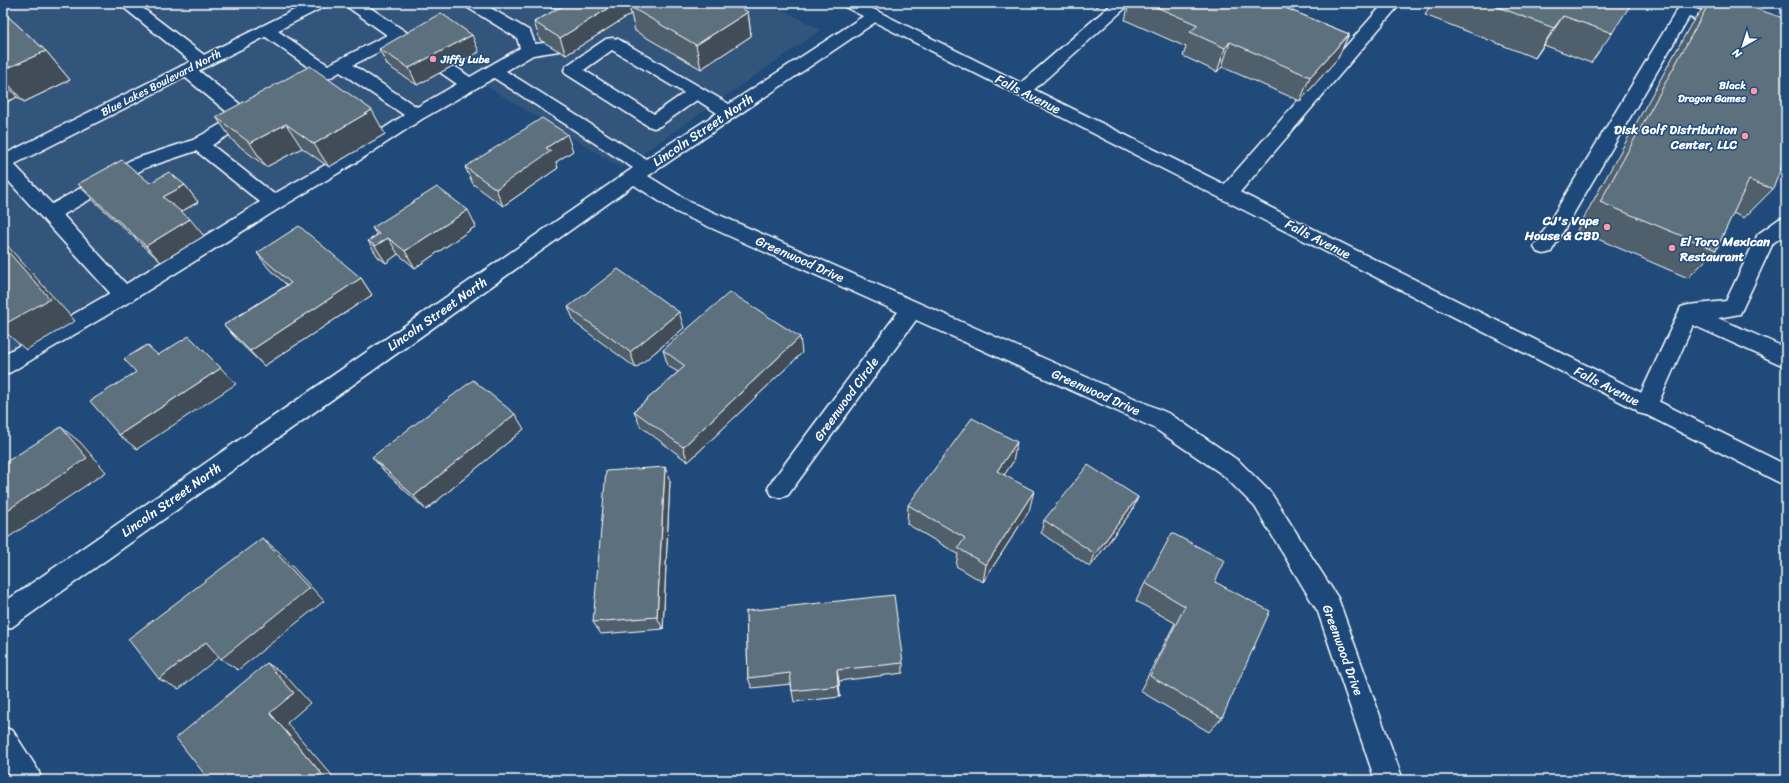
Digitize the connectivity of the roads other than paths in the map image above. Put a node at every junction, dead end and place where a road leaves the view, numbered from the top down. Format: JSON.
{"nodes":[{"id":1,"x":126,"y":3,"type":"edge"},
{"id":2,"x":320,"y":3,"type":"edge"},
{"id":3,"x":352,"y":3,"type":"edge"},
{"id":4,"x":471,"y":3,"type":"edge"},
{"id":5,"x":1123,"y":3,"type":"edge"},
{"id":6,"x":1393,"y":3,"type":"edge"},
{"id":7,"x":861,"y":7,"type":"edge"},
{"id":8,"x":266,"y":30,"type":"junction"},
{"id":9,"x":1743,"y":31,"type":"edge"},
{"id":10,"x":399,"y":35,"type":"junction"},
{"id":11,"x":530,"y":37,"type":"junction"},
{"id":12,"x":553,"y":47,"type":"edge"},
{"id":13,"x":418,"y":48,"type":"edge"},
{"id":14,"x":195,"y":66,"type":"junction"},
{"id":15,"x":334,"y":69,"type":"junction"},
{"id":16,"x":447,"y":69,"type":"dead end"},
{"id":17,"x":494,"y":72,"type":"junction"},
{"id":18,"x":470,"y":85,"type":"junction"},
{"id":19,"x":1022,"y":91,"type":"junction"},
{"id":20,"x":697,"y":92,"type":"junction"},
{"id":21,"x":729,"y":112,"type":"junction"},
{"id":22,"x":416,"y":114,"type":"junction"},
{"id":23,"x":245,"y":118,"type":"junction"},
{"id":24,"x":199,"y":144,"type":"junction"},
{"id":25,"x":3,"y":163,"type":"edge"},
{"id":26,"x":640,"y":172,"type":"junction"},
{"id":27,"x":1228,"y":193,"type":"junction"},
{"id":28,"x":273,"y":203,"type":"junction"},
{"id":29,"x":50,"y":214,"type":"junction"},
{"id":30,"x":1786,"y":224,"type":"edge"},
{"id":31,"x":1544,"y":247,"type":"dead end"},
{"id":32,"x":124,"y":295,"type":"junction"},
{"id":33,"x":912,"y":309,"type":"junction"},
{"id":34,"x":1688,"y":313,"type":"junction"},
{"id":35,"x":1786,"y":358,"type":"edge"},
{"id":36,"x":3,"y":366,"type":"edge"},
{"id":37,"x":1646,"y":406,"type":"junction"},
{"id":38,"x":1786,"y":476,"type":"edge"},
{"id":39,"x":780,"y":488,"type":"dead end"},
{"id":40,"x":3,"y":618,"type":"edge"},
{"id":41,"x":3,"y":741,"type":"edge"},
{"id":42,"x":28,"y":780,"type":"edge"},
{"id":43,"x":1389,"y":780,"type":"edge"}],
"edges":[{"from":1,"to":14,"type":"street"},
{"from":2,"to":8,"type":"street","name":"Blue Lakes Boulevard North"},
{"from":3,"to":10,"type":"street"},
{"from":4,"to":11,"type":"street"},
{"from":5,"to":19,"type":"street"},
{"from":6,"to":27,"type":"street"},
{"from":7,"to":19,"type":"street","name":"Falls Avenue"},
{"from":7,"to":21,"type":"street","name":"Lincoln Street North"},
{"from":8,"to":14,"type":"street","name":"Blue Lakes Boulevard North"},
{"from":8,"to":15,"type":"street"},
{"from":9,"to":31,"type":"street"},
{"from":10,"to":13,"type":"street"},
{"from":10,"to":15,"type":"street"},
{"from":11,"to":12,"type":"street"},
{"from":11,"to":17,"type":"street"},
{"from":14,"to":23,"type":"street"},
{"from":14,"to":25,"type":"street","name":"Blue Lakes Boulevard North"},
{"from":15,"to":22,"type":"street"},
{"from":15,"to":23,"type":"street"},
{"from":16,"to":18,"type":"street"},
{"from":17,"to":18,"type":"street"},
{"from":17,"to":26,"type":"street","name":"Greenwood Drive"},
{"from":18,"to":22,"type":"street"},
{"from":19,"to":27,"type":"street","name":"Falls Avenue"},
{"from":20,"to":20,"type":"street"},
{"from":20,"to":21,"type":"street"},
{"from":21,"to":26,"type":"street","name":"Lincoln Street North"},
{"from":22,"to":28,"type":"street"},
{"from":23,"to":24,"type":"street"},
{"from":24,"to":28,"type":"street"},
{"from":24,"to":29,"type":"street"},
{"from":25,"to":29,"type":"street"},
{"from":26,"to":33,"type":"street","name":"Greenwood Drive"},
{"from":26,"to":40,"type":"street","name":"Lincoln Street North"},
{"from":27,"to":37,"type":"street","name":"Falls Avenue"},
{"from":28,"to":32,"type":"street"},
{"from":29,"to":32,"type":"street"},
{"from":30,"to":34,"type":"street"},
{"from":32,"to":36,"type":"street"},
{"from":33,"to":39,"type":"street","name":"Greenwood Circle"},
{"from":33,"to":43,"type":"street","name":"Greenwood Drive"},
{"from":34,"to":35,"type":"street"},
{"from":34,"to":37,"type":"street"},
{"from":37,"to":38,"type":"street","name":"Falls Avenue"},
{"from":41,"to":42,"type":"street"}]}
